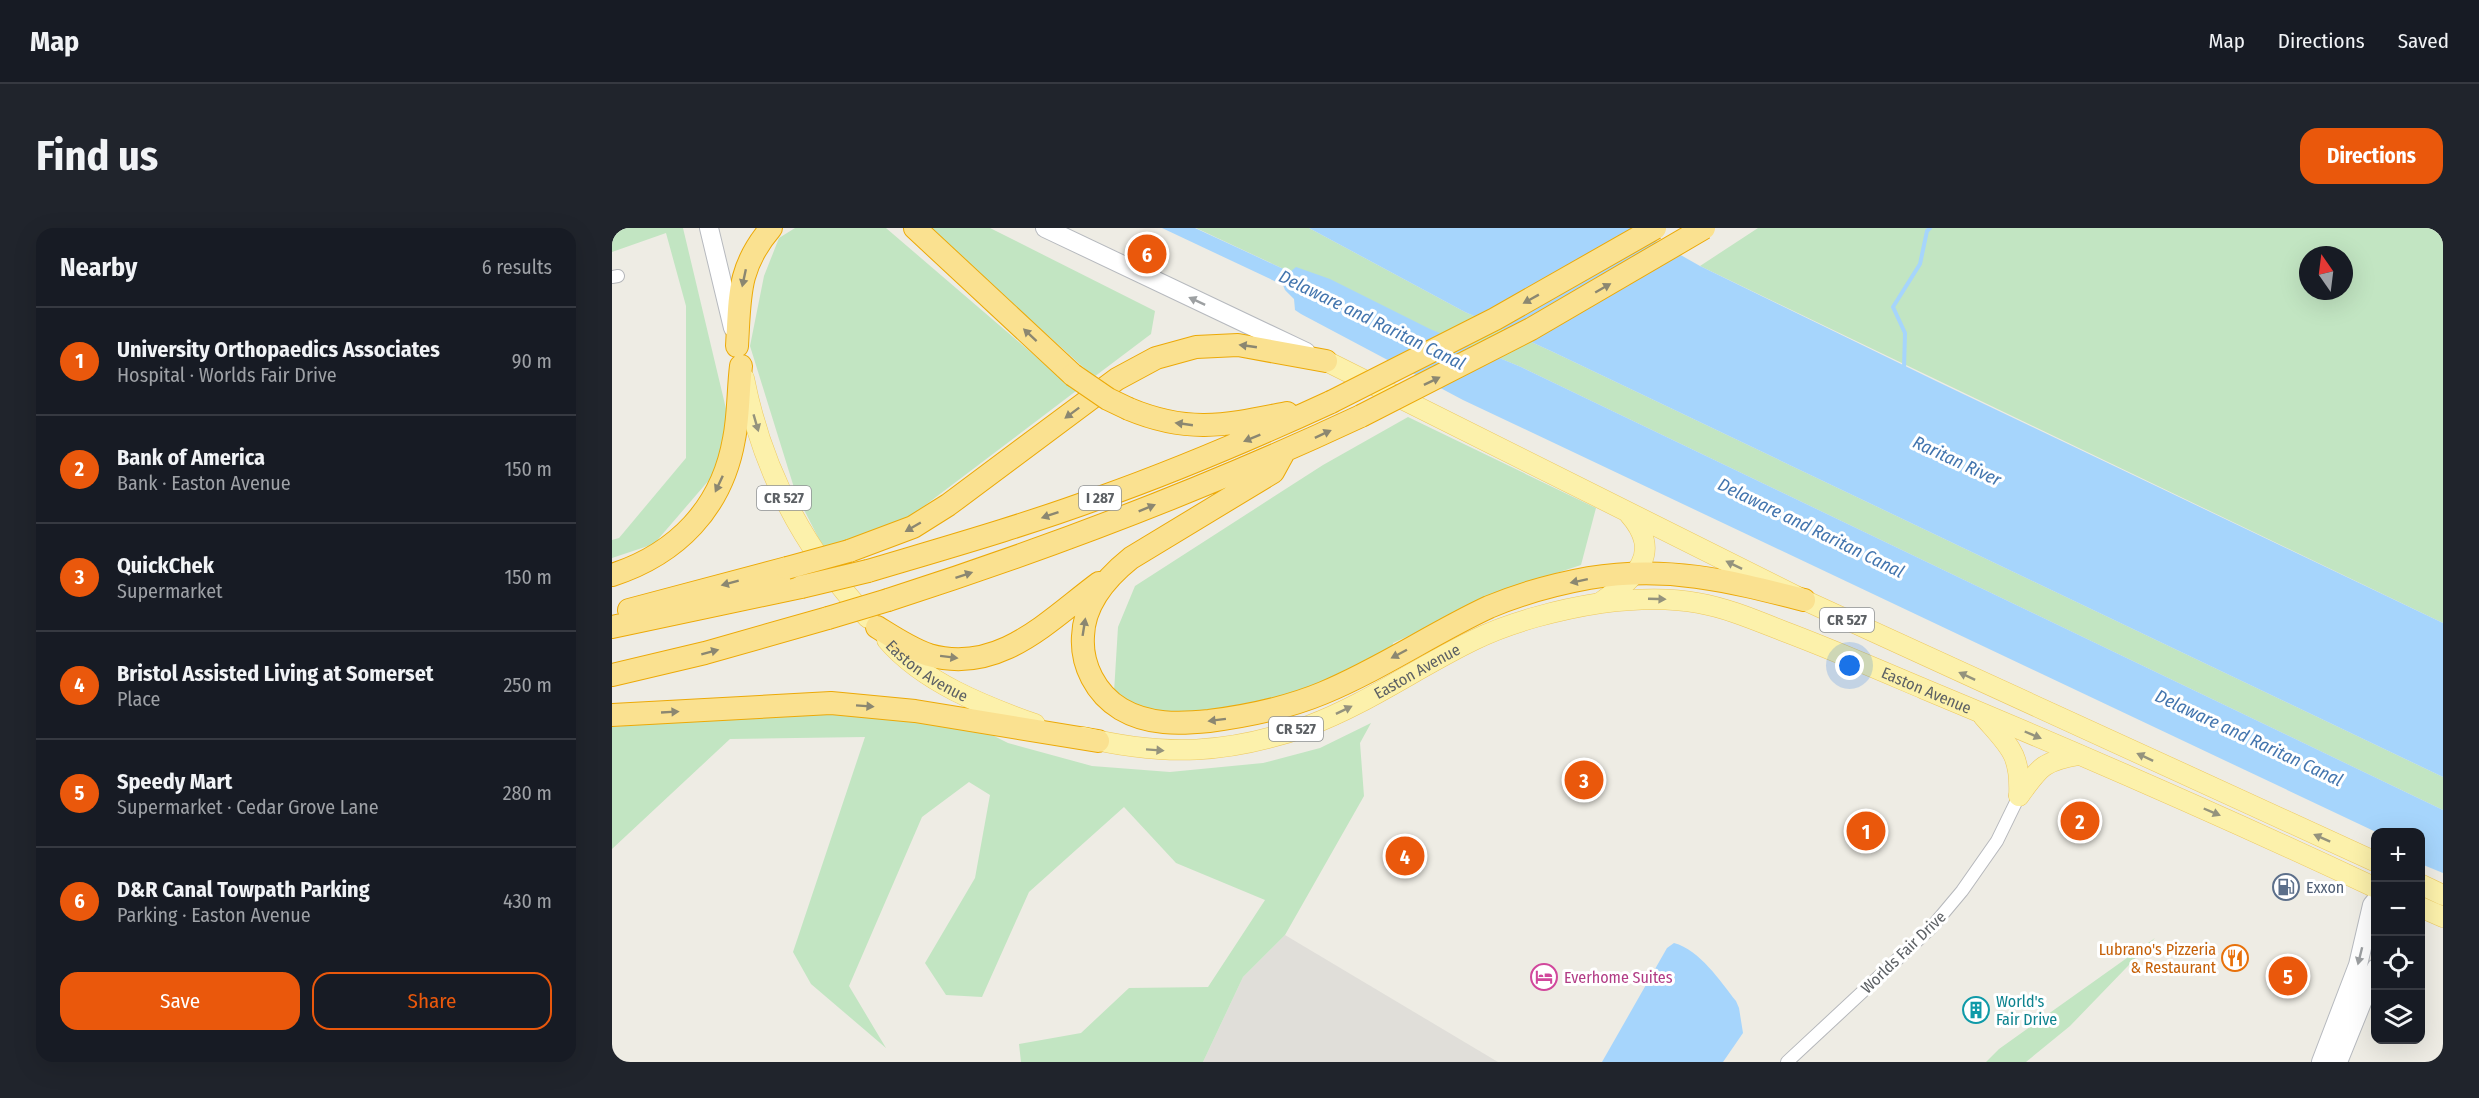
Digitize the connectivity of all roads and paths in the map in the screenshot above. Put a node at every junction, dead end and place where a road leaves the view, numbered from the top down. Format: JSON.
{"nodes":[{"id":1,"x":710,"y":228,"type":"edge"},
{"id":2,"x":771,"y":228,"type":"edge"},
{"id":3,"x":1045,"y":228,"type":"edge"},
{"id":4,"x":1655,"y":228,"type":"edge"},
{"id":5,"x":1704,"y":228,"type":"edge"},
{"id":6,"x":916,"y":231,"type":"edge"},
{"id":7,"x":739,"y":356,"type":"junction"},
{"id":8,"x":1326,"y":362,"type":"junction"},
{"id":9,"x":1328,"y":403,"type":"junction"},
{"id":10,"x":1284,"y":452,"type":"junction"},
{"id":11,"x":1628,"y":513,"type":"junction"},
{"id":12,"x":1114,"y":571,"type":"junction"},
{"id":13,"x":1637,"y":573,"type":"junction"},
{"id":14,"x":612,"y":575,"type":"edge"},
{"id":15,"x":1804,"y":600,"type":"junction"},
{"id":16,"x":1599,"y":604,"type":"junction"},
{"id":17,"x":612,"y":614,"type":"edge"},
{"id":18,"x":612,"y":627,"type":"edge"},
{"id":19,"x":877,"y":627,"type":"junction"},
{"id":20,"x":612,"y":675,"type":"edge"},
{"id":21,"x":1979,"y":712,"type":"junction"},
{"id":22,"x":612,"y":715,"type":"edge"},
{"id":23,"x":1098,"y":741,"type":"junction"},
{"id":24,"x":2079,"y":755,"type":"junction"},
{"id":25,"x":2019,"y":796,"type":"junction"},
{"id":26,"x":2371,"y":860,"type":"edge"},
{"id":27,"x":2371,"y":886,"type":"edge"},
{"id":28,"x":2425,"y":886,"type":"edge"},
{"id":29,"x":2443,"y":895,"type":"edge"},
{"id":30,"x":2371,"y":909,"type":"edge"},
{"id":31,"x":2425,"y":909,"type":"edge"},
{"id":32,"x":2443,"y":917,"type":"edge"},
{"id":33,"x":2371,"y":980,"type":"edge"},
{"id":34,"x":1787,"y":1062,"type":"edge"},
{"id":35,"x":2321,"y":1062,"type":"edge"},
{"id":36,"x":2338,"y":1062,"type":"edge"}],
"edges":[{"from":1,"to":7,"type":"main road","name":"Easton Avenue","number":"CR 527"},
{"from":2,"to":7,"type":"highway","one_way":true},
{"from":8,"to":3,"type":"main road","name":"Easton Avenue","number":"CR 527","one_way":true},
{"from":4,"to":9,"type":"highway","number":"I 287","one_way":true,"bridge":true},
{"from":10,"to":5,"type":"highway","number":"I 287","one_way":true,"bridge":true},
{"from":9,"to":6,"type":"highway","one_way":true,"bridge":true},
{"from":7,"to":14,"type":"highway","one_way":true},
{"from":7,"to":19,"type":"main road","name":"Easton Avenue","number":"CR 527","one_way":true},
{"from":8,"to":11,"type":"main road","name":"Easton Avenue","number":"CR 527"},
{"from":8,"to":17,"type":"highway","one_way":true,"bridge":true},
{"from":9,"to":18,"type":"highway","number":"I 287","one_way":true,"bridge":true},
{"from":10,"to":12,"type":"highway"},
{"from":20,"to":10,"type":"highway","number":"I 287","one_way":true,"bridge":true},
{"from":11,"to":13,"type":"main road"},
{"from":15,"to":11,"type":"main road","name":"Easton Avenue","number":"CR 527","one_way":true},
{"from":13,"to":12,"type":"highway","one_way":true},
{"from":19,"to":12,"type":"highway","one_way":true},
{"from":13,"to":15,"type":"highway"},
{"from":13,"to":16,"type":"main road"},
{"from":26,"to":15,"type":"main road","name":"Easton Avenue","number":"CR 527","one_way":true},
{"from":16,"to":21,"type":"main road","name":"Easton Avenue","number":"CR 527","one_way":true},
{"from":23,"to":16,"type":"main road","name":"Easton Avenue","number":"CR 527","one_way":true},
{"from":19,"to":23,"type":"main road","name":"Easton Avenue","number":"CR 527"},
{"from":21,"to":24,"type":"main road","name":"Easton Avenue","number":"CR 527","one_way":true},
{"from":21,"to":25,"type":"main road"},
{"from":22,"to":23,"type":"highway","one_way":true},
{"from":24,"to":25,"type":"main road"},
{"from":24,"to":27,"type":"main road","name":"Easton Avenue","number":"CR 527","one_way":true},
{"from":25,"to":34,"type":"street","name":"Worlds Fair Drive"},
{"from":28,"to":29,"type":"main road"},
{"from":30,"to":35,"type":"main road","one_way":true},
{"from":31,"to":32,"type":"main road"},
{"from":33,"to":36,"type":"main road"}]}
